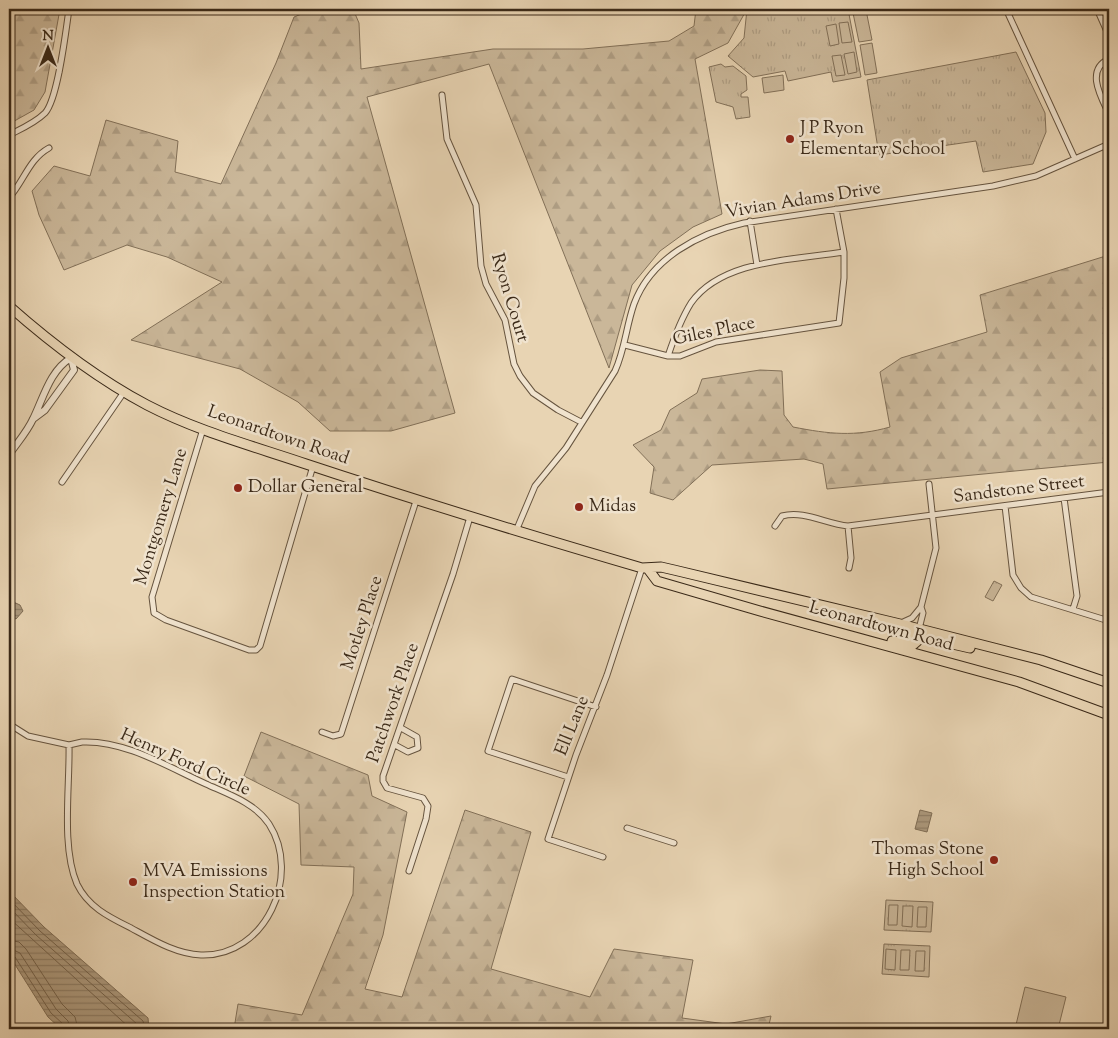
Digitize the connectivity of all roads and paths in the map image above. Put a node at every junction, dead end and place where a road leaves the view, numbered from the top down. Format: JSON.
{"nodes":[{"id":1,"x":69,"y":9,"type":"edge"},
{"id":2,"x":1006,"y":9,"type":"edge"},
{"id":3,"x":1097,"y":9,"type":"edge"},
{"id":4,"x":1109,"y":33,"type":"edge"},
{"id":5,"x":1109,"y":59,"type":"edge"},
{"id":6,"x":442,"y":95,"type":"dead end"},
{"id":7,"x":1107,"y":106,"type":"edge"},
{"id":8,"x":1109,"y":114,"type":"edge"},
{"id":9,"x":9,"y":135,"type":"edge"},
{"id":10,"x":1109,"y":144,"type":"edge"},
{"id":11,"x":49,"y":148,"type":"dead end"},
{"id":12,"x":1075,"y":159,"type":"junction"},
{"id":13,"x":9,"y":198,"type":"edge"},
{"id":14,"x":836,"y":209,"type":"junction"},
{"id":15,"x":750,"y":221,"type":"junction"},
{"id":16,"x":844,"y":252,"type":"junction"},
{"id":17,"x":757,"y":265,"type":"junction"},
{"id":18,"x":9,"y":306,"type":"edge"},
{"id":19,"x":625,"y":345,"type":"junction"},
{"id":20,"x":668,"y":356,"type":"junction"},
{"id":21,"x":71,"y":358,"type":"junction"},
{"id":22,"x":124,"y":392,"type":"junction"},
{"id":23,"x":33,"y":419,"type":"junction"},
{"id":24,"x":582,"y":422,"type":"junction"},
{"id":25,"x":204,"y":428,"type":"junction"},
{"id":26,"x":9,"y":455,"type":"edge"},
{"id":27,"x":312,"y":466,"type":"junction"},
{"id":28,"x":62,"y":482,"type":"dead end"},
{"id":29,"x":929,"y":484,"type":"dead end"},
{"id":30,"x":1109,"y":492,"type":"edge"},
{"id":31,"x":1064,"y":498,"type":"junction"},
{"id":32,"x":416,"y":501,"type":"junction"},
{"id":33,"x":1005,"y":506,"type":"junction"},
{"id":34,"x":932,"y":515,"type":"junction"},
{"id":35,"x":470,"y":517,"type":"junction"},
{"id":36,"x":775,"y":526,"type":"dead end"},
{"id":37,"x":848,"y":526,"type":"junction"},
{"id":38,"x":516,"y":532,"type":"junction"},
{"id":39,"x":849,"y":568,"type":"dead end"},
{"id":40,"x":645,"y":569,"type":"junction"},
{"id":41,"x":921,"y":607,"type":"junction"},
{"id":42,"x":1073,"y":610,"type":"junction"},
{"id":43,"x":1109,"y":621,"type":"edge"},
{"id":44,"x":900,"y":624,"type":"junction"},
{"id":45,"x":919,"y":629,"type":"junction"},
{"id":46,"x":860,"y":638,"type":"junction"},
{"id":47,"x":993,"y":648,"type":"junction"},
{"id":48,"x":907,"y":650,"type":"junction"},
{"id":49,"x":1109,"y":683,"type":"edge"},
{"id":50,"x":596,"y":707,"type":"junction"},
{"id":51,"x":1109,"y":714,"type":"edge"},
{"id":52,"x":9,"y":724,"type":"edge"},
{"id":53,"x":401,"y":728,"type":"junction"},
{"id":54,"x":322,"y":732,"type":"dead end"},
{"id":55,"x":69,"y":745,"type":"junction"},
{"id":56,"x":394,"y":745,"type":"junction"},
{"id":57,"x":568,"y":776,"type":"junction"},
{"id":58,"x":627,"y":828,"type":"dead end"},
{"id":59,"x":674,"y":843,"type":"dead end"},
{"id":60,"x":603,"y":857,"type":"dead end"},
{"id":61,"x":409,"y":871,"type":"dead end"}],
"edges":[{"from":1,"to":9,"type":"street"},
{"from":2,"to":12,"type":"street"},
{"from":3,"to":4,"type":"street"},
{"from":5,"to":7,"type":"street"},
{"from":6,"to":24,"type":"street","name":"Ryon Court"},
{"from":7,"to":8,"type":"street"},
{"from":10,"to":12,"type":"street","name":"Vivian Adams Drive"},
{"from":11,"to":13,"type":"street"},
{"from":12,"to":14,"type":"street","name":"Vivian Adams Drive"},
{"from":14,"to":15,"type":"street","name":"Vivian Adams Drive"},
{"from":14,"to":16,"type":"street"},
{"from":15,"to":17,"type":"street"},
{"from":15,"to":19,"type":"street","name":"Vivian Adams Drive"},
{"from":16,"to":17,"type":"street"},
{"from":16,"to":20,"type":"street","name":"Giles Place"},
{"from":17,"to":20,"type":"street"},
{"from":18,"to":21,"type":"highway","name":"Leonardtown Road"},
{"from":19,"to":20,"type":"street","name":"Giles Place"},
{"from":19,"to":24,"type":"street","name":"Vivian Adams Drive"},
{"from":21,"to":22,"type":"highway","name":"Leonardtown Road"},
{"from":21,"to":23,"type":"street"},
{"from":21,"to":23,"type":"street"},
{"from":22,"to":25,"type":"highway","name":"Leonardtown Road"},
{"from":22,"to":28,"type":"street"},
{"from":23,"to":26,"type":"street"},
{"from":24,"to":38,"type":"street","name":"Vivian Adams Drive"},
{"from":25,"to":27,"type":"highway","name":"Leonardtown Road"},
{"from":25,"to":27,"type":"street","name":"Montgomery Lane"},
{"from":27,"to":32,"type":"highway","name":"Leonardtown Road"},
{"from":29,"to":34,"type":"street"},
{"from":30,"to":31,"type":"street","name":"Sandstone Street"},
{"from":31,"to":33,"type":"street","name":"Sandstone Street"},
{"from":31,"to":42,"type":"street"},
{"from":32,"to":35,"type":"highway","name":"Leonardtown Road"},
{"from":32,"to":54,"type":"street","name":"Motley Place"},
{"from":33,"to":34,"type":"street","name":"Sandstone Street"},
{"from":33,"to":42,"type":"street"},
{"from":34,"to":37,"type":"street","name":"Sandstone Street"},
{"from":34,"to":41,"type":"street"},
{"from":35,"to":38,"type":"highway","name":"Leonardtown Road"},
{"from":35,"to":53,"type":"street","name":"Patchwork Place"},
{"from":36,"to":37,"type":"street","name":"Sandstone Street"},
{"from":37,"to":39,"type":"street"},
{"from":38,"to":40,"type":"highway","name":"Leonardtown Road"},
{"from":40,"to":44,"type":"highway","name":"Leonardtown Road"},
{"from":40,"to":46,"type":"highway","name":"Leonardtown Road"},
{"from":40,"to":50,"type":"street","name":"Ell Lane"},
{"from":41,"to":44,"type":"street"},
{"from":41,"to":45,"type":"street"},
{"from":42,"to":43,"type":"street"},
{"from":44,"to":45,"type":"highway","name":"Leonardtown Road"},
{"from":45,"to":46,"type":"highway"},
{"from":45,"to":47,"type":"highway","name":"Leonardtown Road"},
{"from":46,"to":48,"type":"highway","name":"Leonardtown Road"},
{"from":47,"to":48,"type":"highway"},
{"from":47,"to":49,"type":"highway","name":"Leonardtown Road"},
{"from":48,"to":51,"type":"highway","name":"Leonardtown Road"},
{"from":50,"to":57,"type":"street","name":"Ell Lane"},
{"from":50,"to":57,"type":"street"},
{"from":52,"to":55,"type":"street","name":"Henry Ford Circle"},
{"from":53,"to":56,"type":"street","name":"Patchwork Place"},
{"from":53,"to":56,"type":"street"},
{"from":55,"to":55,"type":"street","name":"Henry Ford Circle"},
{"from":56,"to":61,"type":"street","name":"Patchwork Place"},
{"from":57,"to":60,"type":"street","name":"Ell Lane"},
{"from":58,"to":59,"type":"street"}]}
